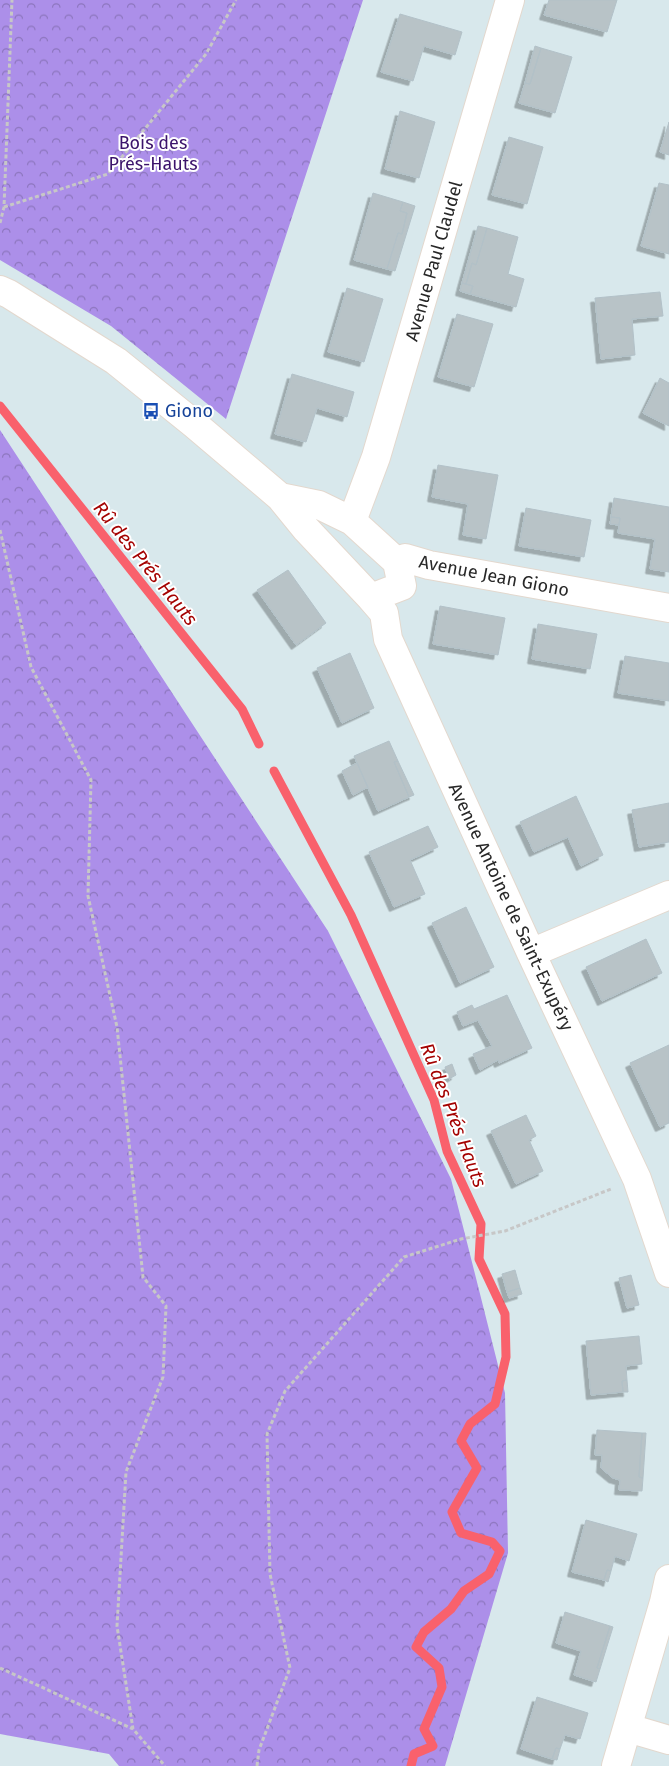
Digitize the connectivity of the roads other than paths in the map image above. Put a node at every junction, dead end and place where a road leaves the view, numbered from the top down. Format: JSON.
{"nodes":[{"id":1,"x":510,"y":0,"type":"edge"},
{"id":2,"x":0,"y":290,"type":"edge"},
{"id":3,"x":280,"y":497,"type":"junction"},
{"id":4,"x":352,"y":520,"type":"junction"},
{"id":5,"x":397,"y":562,"type":"junction"},
{"id":6,"x":371,"y":598,"type":"junction"},
{"id":7,"x":669,"y":608,"type":"edge"},
{"id":8,"x":669,"y":894,"type":"edge"},
{"id":9,"x":531,"y":953,"type":"junction"},
{"id":10,"x":669,"y":1273,"type":"edge"},
{"id":11,"x":669,"y":1579,"type":"edge"},
{"id":12,"x":628,"y":1728,"type":"junction"},
{"id":13,"x":669,"y":1740,"type":"edge"},
{"id":14,"x":616,"y":1766,"type":"edge"}],
"edges":[{"from":1,"to":4,"type":"street","name":"Avenue Paul Claudel"},
{"from":2,"to":3,"type":"street","name":"Avenue Antoine de Saint-Exupéry"},
{"from":3,"to":4,"type":"street","name":"Avenue Jean Giono"},
{"from":3,"to":6,"type":"street","name":"Avenue Antoine de Saint-Exupéry"},
{"from":4,"to":5,"type":"street","name":"Avenue Jean Giono"},
{"from":5,"to":6,"type":"street"},
{"from":5,"to":7,"type":"street","name":"Avenue Jean Giono"},
{"from":6,"to":9,"type":"street","name":"Avenue Antoine de Saint-Exupéry"},
{"from":8,"to":9,"type":"street"},
{"from":9,"to":10,"type":"street","name":"Avenue Antoine de Saint-Exupéry"},
{"from":11,"to":12,"type":"street"},
{"from":12,"to":13,"type":"street"},
{"from":12,"to":14,"type":"street"}]}
